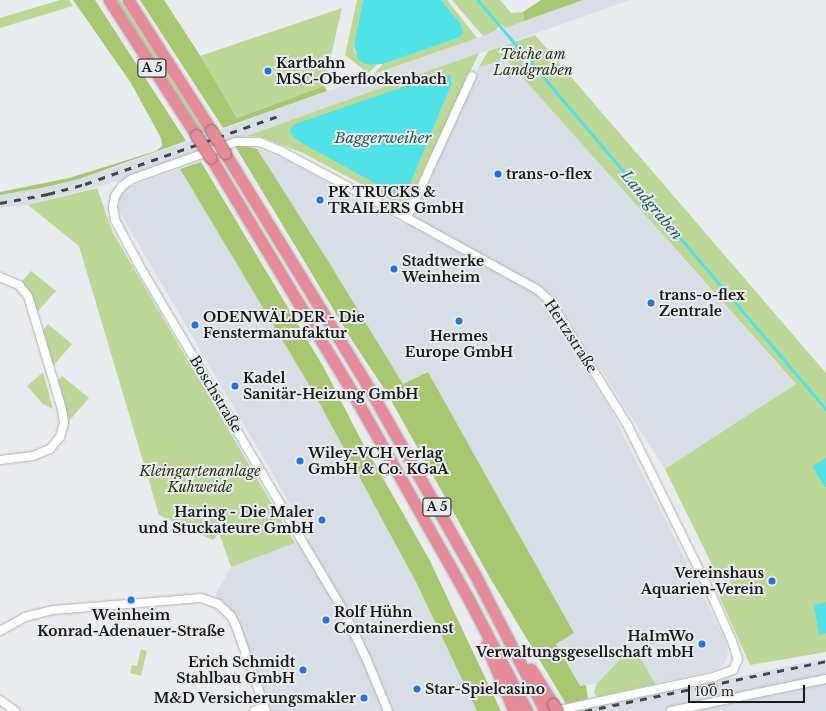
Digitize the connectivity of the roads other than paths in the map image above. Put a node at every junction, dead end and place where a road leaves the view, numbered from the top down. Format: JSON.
{"nodes":[{"id":1,"x":109,"y":0,"type":"edge"},
{"id":2,"x":128,"y":0,"type":"edge"},
{"id":3,"x":472,"y":76,"type":"dead end"},
{"id":4,"x":236,"y":142,"type":"joint"},
{"id":5,"x":407,"y":218,"type":"junction"},
{"id":6,"x":0,"y":277,"type":"edge"},
{"id":7,"x":0,"y":460,"type":"edge"},
{"id":8,"x":468,"y":598,"type":"junction"},
{"id":9,"x":0,"y":631,"type":"edge"},
{"id":10,"x":826,"y":679,"type":"edge"},
{"id":11,"x":0,"y":700,"type":"edge"},
{"id":12,"x":699,"y":708,"type":"edge"},
{"id":13,"x":265,"y":709,"type":"edge"},
{"id":14,"x":550,"y":709,"type":"edge"},
{"id":15,"x":527,"y":710,"type":"edge"},
{"id":16,"x":15,"y":711,"type":"edge"},
{"id":17,"x":254,"y":711,"type":"edge"},
{"id":18,"x":388,"y":711,"type":"edge"},
{"id":19,"x":514,"y":711,"type":"edge"},
{"id":20,"x":671,"y":711,"type":"edge"}],
"edges":[{"from":1,"to":8,"type":"highway","number":"A 5","bridge":true},
{"from":2,"to":14,"type":"highway","number":"A 5","bridge":true},
{"from":3,"to":5,"type":"street"},
{"from":4,"to":5,"type":"street","name":"Hertzstraße"},
{"from":4,"to":18,"type":"street","name":"Boschstraße"},
{"from":5,"to":14,"type":"street","name":"Hertzstraße"},
{"from":6,"to":7,"type":"street"},
{"from":8,"to":15,"type":"highway","number":"A 5"},
{"from":8,"to":19,"type":"highway"},
{"from":9,"to":13,"type":"street"},
{"from":10,"to":12,"type":"street"},
{"from":11,"to":16,"type":"street"},
{"from":12,"to":20,"type":"street"},
{"from":13,"to":17,"type":"street"}]}
